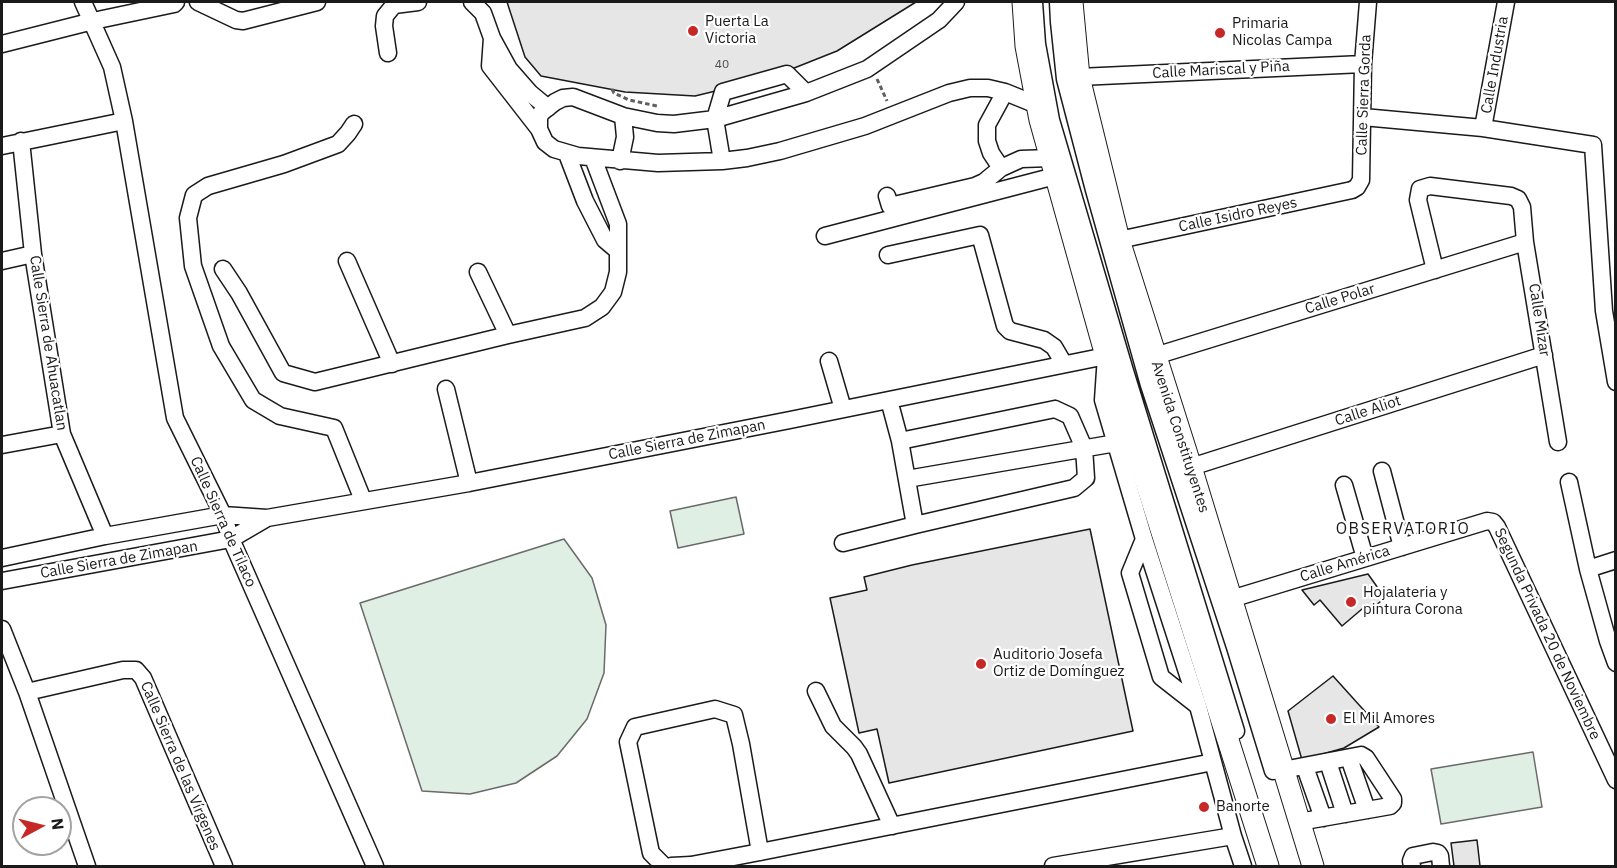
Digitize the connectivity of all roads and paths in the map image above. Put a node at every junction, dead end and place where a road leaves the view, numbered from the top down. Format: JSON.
{"nodes":[{"id":1,"x":83,"y":2,"type":"edge"},
{"id":2,"x":176,"y":2,"type":"edge"},
{"id":3,"x":198,"y":2,"type":"edge"},
{"id":4,"x":317,"y":2,"type":"edge"},
{"id":5,"x":418,"y":2,"type":"edge"},
{"id":6,"x":472,"y":2,"type":"edge"},
{"id":7,"x":956,"y":2,"type":"edge"},
{"id":8,"x":1023,"y":2,"type":"edge"},
{"id":9,"x":1034,"y":2,"type":"edge"},
{"id":10,"x":1058,"y":2,"type":"edge"},
{"id":11,"x":1072,"y":2,"type":"edge"},
{"id":12,"x":1368,"y":2,"type":"edge"},
{"id":13,"x":1506,"y":2,"type":"edge"},
{"id":14,"x":93,"y":21,"type":"junction"},
{"id":15,"x":492,"y":38,"type":"junction"},
{"id":16,"x":2,"y":44,"type":"edge"},
{"id":17,"x":388,"y":53,"type":"dead end"},
{"id":18,"x":1363,"y":63,"type":"junction"},
{"id":19,"x":875,"y":75,"type":"dead end"},
{"id":20,"x":1079,"y":77,"type":"junction"},
{"id":21,"x":612,"y":89,"type":"dead end"},
{"id":22,"x":1005,"y":92,"type":"junction"},
{"id":23,"x":806,"y":93,"type":"junction"},
{"id":24,"x":888,"y":103,"type":"dead end"},
{"id":25,"x":1037,"y":105,"type":"junction"},
{"id":26,"x":657,"y":106,"type":"dead end"},
{"id":27,"x":548,"y":108,"type":"junction"},
{"id":28,"x":623,"y":116,"type":"junction"},
{"id":29,"x":1363,"y":117,"type":"junction"},
{"id":30,"x":715,"y":118,"type":"junction"},
{"id":31,"x":124,"y":121,"type":"junction"},
{"id":32,"x":354,"y":124,"type":"dead end"},
{"id":33,"x":1483,"y":128,"type":"junction"},
{"id":34,"x":539,"y":129,"type":"junction"},
{"id":35,"x":21,"y":141,"type":"junction"},
{"id":36,"x":2,"y":146,"type":"edge"},
{"id":37,"x":567,"y":154,"type":"junction"},
{"id":38,"x":593,"y":158,"type":"junction"},
{"id":39,"x":621,"y":161,"type":"junction"},
{"id":40,"x":722,"y":161,"type":"junction"},
{"id":41,"x":1053,"y":167,"type":"junction"},
{"id":42,"x":1001,"y":168,"type":"junction"},
{"id":43,"x":1357,"y":187,"type":"joint"},
{"id":44,"x":887,"y":196,"type":"dead end"},
{"id":45,"x":825,"y":236,"type":"dead end"},
{"id":46,"x":1119,"y":240,"type":"junction"},
{"id":47,"x":1526,"y":242,"type":"junction"},
{"id":48,"x":618,"y":251,"type":"junction"},
{"id":49,"x":33,"y":254,"type":"junction"},
{"id":50,"x":888,"y":255,"type":"dead end"},
{"id":51,"x":2,"y":261,"type":"edge"},
{"id":52,"x":347,"y":261,"type":"dead end"},
{"id":53,"x":224,"y":269,"type":"dead end"},
{"id":54,"x":1435,"y":270,"type":"junction"},
{"id":55,"x":478,"y":272,"type":"dead end"},
{"id":56,"x":508,"y":335,"type":"junction"},
{"id":57,"x":1544,"y":355,"type":"junction"},
{"id":58,"x":1106,"y":356,"type":"junction"},
{"id":59,"x":1155,"y":356,"type":"junction"},
{"id":60,"x":830,"y":361,"type":"dead end"},
{"id":61,"x":392,"y":364,"type":"junction"},
{"id":62,"x":1064,"y":364,"type":"junction"},
{"id":63,"x":1616,"y":382,"type":"edge"},
{"id":64,"x":446,"y":389,"type":"dead end"},
{"id":65,"x":889,"y":400,"type":"junction"},
{"id":66,"x":843,"y":409,"type":"junction"},
{"id":67,"x":62,"y":434,"type":"junction"},
{"id":68,"x":900,"y":441,"type":"junction"},
{"id":69,"x":1558,"y":442,"type":"dead end"},
{"id":70,"x":1116,"y":443,"type":"junction"},
{"id":71,"x":2,"y":445,"type":"edge"},
{"id":72,"x":1084,"y":448,"type":"junction"},
{"id":73,"x":1191,"y":467,"type":"junction"},
{"id":74,"x":1382,"y":471,"type":"dead end"},
{"id":75,"x":907,"y":479,"type":"junction"},
{"id":76,"x":1569,"y":482,"type":"dead end"},
{"id":77,"x":469,"y":483,"type":"junction"},
{"id":78,"x":1344,"y":485,"type":"dead end"},
{"id":79,"x":363,"y":500,"type":"junction"},
{"id":80,"x":223,"y":515,"type":"junction"},
{"id":81,"x":267,"y":518,"type":"junction"},
{"id":82,"x":1493,"y":522,"type":"joint"},
{"id":83,"x":915,"y":525,"type":"junction"},
{"id":84,"x":105,"y":536,"type":"junction"},
{"id":85,"x":1144,"y":538,"type":"junction"},
{"id":86,"x":231,"y":539,"type":"junction"},
{"id":87,"x":843,"y":543,"type":"dead end"},
{"id":88,"x":1402,"y":547,"type":"junction"},
{"id":89,"x":2,"y":558,"type":"edge"},
{"id":90,"x":1365,"y":558,"type":"junction"},
{"id":91,"x":1616,"y":560,"type":"edge"},
{"id":92,"x":1588,"y":569,"type":"junction"},
{"id":93,"x":2,"y":581,"type":"edge"},
{"id":94,"x":1231,"y":599,"type":"junction"},
{"id":95,"x":2,"y":628,"type":"edge"},
{"id":96,"x":1616,"y":663,"type":"edge"},
{"id":97,"x":816,"y":691,"type":"dead end"},
{"id":98,"x":27,"y":693,"type":"junction"},
{"id":99,"x":1198,"y":706,"type":"junction"},
{"id":100,"x":1349,"y":758,"type":"junction"},
{"id":101,"x":1213,"y":762,"type":"junction"},
{"id":102,"x":1328,"y":762,"type":"junction"},
{"id":103,"x":1305,"y":767,"type":"junction"},
{"id":104,"x":1283,"y":770,"type":"junction"},
{"id":105,"x":1616,"y":780,"type":"edge"},
{"id":106,"x":1367,"y":810,"type":"junction"},
{"id":107,"x":1346,"y":814,"type":"junction"},
{"id":108,"x":1323,"y":818,"type":"junction"},
{"id":109,"x":1299,"y":822,"type":"junction"},
{"id":110,"x":892,"y":826,"type":"junction"},
{"id":111,"x":1233,"y":836,"type":"junction"},
{"id":112,"x":760,"y":852,"type":"junction"},
{"id":113,"x":691,"y":866,"type":"edge"},
{"id":114,"x":87,"y":867,"type":"edge"},
{"id":115,"x":224,"y":867,"type":"edge"},
{"id":116,"x":375,"y":867,"type":"edge"},
{"id":117,"x":664,"y":867,"type":"edge"},
{"id":118,"x":671,"y":867,"type":"edge"},
{"id":119,"x":1053,"y":867,"type":"edge"},
{"id":120,"x":1243,"y":867,"type":"edge"},
{"id":121,"x":1268,"y":867,"type":"edge"},
{"id":122,"x":1277,"y":867,"type":"edge"},
{"id":123,"x":1303,"y":867,"type":"edge"},
{"id":124,"x":1313,"y":867,"type":"edge"},
{"id":125,"x":1412,"y":867,"type":"edge"},
{"id":126,"x":1442,"y":867,"type":"edge"}],
"edges":[{"from":1,"to":14,"type":"street","name":"Calle Sierra de Tilaco"},
{"from":2,"to":14,"type":"street"},
{"from":3,"to":4,"type":"street"},
{"from":5,"to":17,"type":"street"},
{"from":6,"to":15,"type":"street"},
{"from":7,"to":23,"type":"street"},
{"from":8,"to":25,"type":"main road"},
{"from":9,"to":122,"type":"street"},
{"from":10,"to":123,"type":"street"},
{"from":11,"to":20,"type":"main road","name":"Avenida Constituyentes"},
{"from":12,"to":18,"type":"street","name":"Calle Sierra Gorda"},
{"from":13,"to":33,"type":"street","name":"Calle Industria"},
{"from":14,"to":16,"type":"street"},
{"from":14,"to":31,"type":"street","name":"Calle Sierra de Tilaco"},
{"from":15,"to":27,"type":"street"},
{"from":15,"to":34,"type":"street"},
{"from":18,"to":20,"type":"street","name":"Calle Mariscal y Piña"},
{"from":18,"to":29,"type":"street","name":"Calle Sierra Gorda"},
{"from":19,"to":24,"type":"path"},
{"from":20,"to":46,"type":"main road","name":"Avenida Constituyentes"},
{"from":21,"to":26,"type":"path"},
{"from":22,"to":25,"type":"street"},
{"from":22,"to":40,"type":"street"},
{"from":22,"to":42,"type":"street"},
{"from":23,"to":30,"type":"street"},
{"from":23,"to":30,"type":"street"},
{"from":25,"to":41,"type":"main road"},
{"from":27,"to":28,"type":"street"},
{"from":27,"to":34,"type":"street"},
{"from":28,"to":30,"type":"street"},
{"from":28,"to":39,"type":"street"},
{"from":29,"to":33,"type":"street"},
{"from":29,"to":43,"type":"street","name":"Calle Sierra Gorda"},
{"from":30,"to":40,"type":"street"},
{"from":31,"to":35,"type":"street"},
{"from":31,"to":80,"type":"street","name":"Calle Sierra de Tilaco"},
{"from":32,"to":79,"type":"street"},
{"from":33,"to":63,"type":"street"},
{"from":34,"to":37,"type":"street"},
{"from":35,"to":36,"type":"street"},
{"from":35,"to":49,"type":"street","name":"Calle Sierra de Ahuacatlan"},
{"from":37,"to":38,"type":"street"},
{"from":37,"to":48,"type":"street"},
{"from":38,"to":39,"type":"street"},
{"from":38,"to":48,"type":"street"},
{"from":39,"to":40,"type":"street"},
{"from":41,"to":42,"type":"street"},
{"from":41,"to":45,"type":"street"},
{"from":41,"to":58,"type":"main road"},
{"from":42,"to":44,"type":"street"},
{"from":43,"to":46,"type":"street","name":"Calle Isidro Reyes"},
{"from":46,"to":59,"type":"main road","name":"Avenida Constituyentes"},
{"from":47,"to":54,"type":"street","name":"Calle Polar"},
{"from":47,"to":54,"type":"street","name":"Calle Mizar"},
{"from":47,"to":57,"type":"street","name":"Calle Mizar"},
{"from":48,"to":56,"type":"street"},
{"from":49,"to":51,"type":"street"},
{"from":49,"to":67,"type":"street","name":"Calle Sierra de Ahuacatlan"},
{"from":50,"to":62,"type":"street"},
{"from":52,"to":61,"type":"street"},
{"from":53,"to":61,"type":"street"},
{"from":54,"to":59,"type":"street","name":"Calle Polar"},
{"from":55,"to":56,"type":"street"},
{"from":56,"to":61,"type":"street"},
{"from":57,"to":69,"type":"street","name":"Calle Mizar"},
{"from":57,"to":73,"type":"street","name":"Calle Aliot"},
{"from":58,"to":62,"type":"street","name":"Calle Sierra de Zimapan"},
{"from":58,"to":70,"type":"street"},
{"from":58,"to":121,"type":"main road"},
{"from":59,"to":73,"type":"main road","name":"Avenida Constituyentes"},
{"from":60,"to":66,"type":"street"},
{"from":62,"to":65,"type":"street","name":"Calle Sierra de Zimapan"},
{"from":64,"to":77,"type":"street"},
{"from":65,"to":66,"type":"street","name":"Calle Sierra de Zimapan"},
{"from":65,"to":68,"type":"street"},
{"from":66,"to":77,"type":"street","name":"Calle Sierra de Zimapan"},
{"from":67,"to":71,"type":"street"},
{"from":67,"to":84,"type":"street","name":"Calle Sierra de Ahuacatlan"},
{"from":68,"to":72,"type":"street"},
{"from":68,"to":75,"type":"street"},
{"from":70,"to":72,"type":"street"},
{"from":70,"to":85,"type":"street"},
{"from":72,"to":75,"type":"street"},
{"from":72,"to":83,"type":"street"},
{"from":73,"to":94,"type":"main road","name":"Avenida Constituyentes"},
{"from":74,"to":88,"type":"street"},
{"from":75,"to":83,"type":"street"},
{"from":76,"to":92,"type":"street"},
{"from":77,"to":79,"type":"street","name":"Calle Sierra de Zimapan"},
{"from":78,"to":90,"type":"street"},
{"from":79,"to":81,"type":"street","name":"Calle Sierra de Zimapan"},
{"from":80,"to":81,"type":"street","name":"Calle Sierra de Zimapan"},
{"from":80,"to":84,"type":"street","name":"Calle Sierra de Zimapan"},
{"from":80,"to":86,"type":"street","name":"Calle Sierra de Tilaco"},
{"from":81,"to":86,"type":"street","name":"Calle Sierra de Zimapan"},
{"from":82,"to":88,"type":"street","name":"Calle América"},
{"from":82,"to":105,"type":"street","name":"Segunda Privada 20 de Noviembre"},
{"from":83,"to":87,"type":"street"},
{"from":84,"to":89,"type":"street","name":"Calle Sierra de Zimapan"},
{"from":85,"to":99,"type":"street"},
{"from":85,"to":99,"type":"street"},
{"from":86,"to":93,"type":"street","name":"Calle Sierra de Zimapan"},
{"from":86,"to":116,"type":"street","name":"Calle Sierra de Tilaco"},
{"from":88,"to":90,"type":"street","name":"Calle América"},
{"from":90,"to":94,"type":"street","name":"Calle América"},
{"from":91,"to":92,"type":"street"},
{"from":92,"to":96,"type":"street"},
{"from":94,"to":104,"type":"main road","name":"Avenida Constituyentes"},
{"from":95,"to":98,"type":"street"},
{"from":97,"to":110,"type":"street"},
{"from":98,"to":114,"type":"street"},
{"from":98,"to":115,"type":"street","name":"Calle Sierra de las Vírgenes"},
{"from":99,"to":101,"type":"street"},
{"from":100,"to":102,"type":"street"},
{"from":100,"to":106,"type":"street"},
{"from":100,"to":106,"type":"street"},
{"from":101,"to":110,"type":"street"},
{"from":101,"to":111,"type":"street"},
{"from":102,"to":103,"type":"street"},
{"from":102,"to":107,"type":"street"},
{"from":103,"to":104,"type":"street"},
{"from":103,"to":108,"type":"street"},
{"from":104,"to":109,"type":"main road","name":"Avenida Constituyentes"},
{"from":106,"to":107,"type":"street"},
{"from":107,"to":108,"type":"street"},
{"from":108,"to":109,"type":"street"},
{"from":109,"to":124,"type":"main road","name":"Avenida Constituyentes"},
{"from":110,"to":112,"type":"street"},
{"from":111,"to":119,"type":"street"},
{"from":111,"to":120,"type":"street"},
{"from":112,"to":113,"type":"street"},
{"from":112,"to":117,"type":"street"},
{"from":113,"to":118,"type":"street"},
{"from":125,"to":126,"type":"street"}]}
